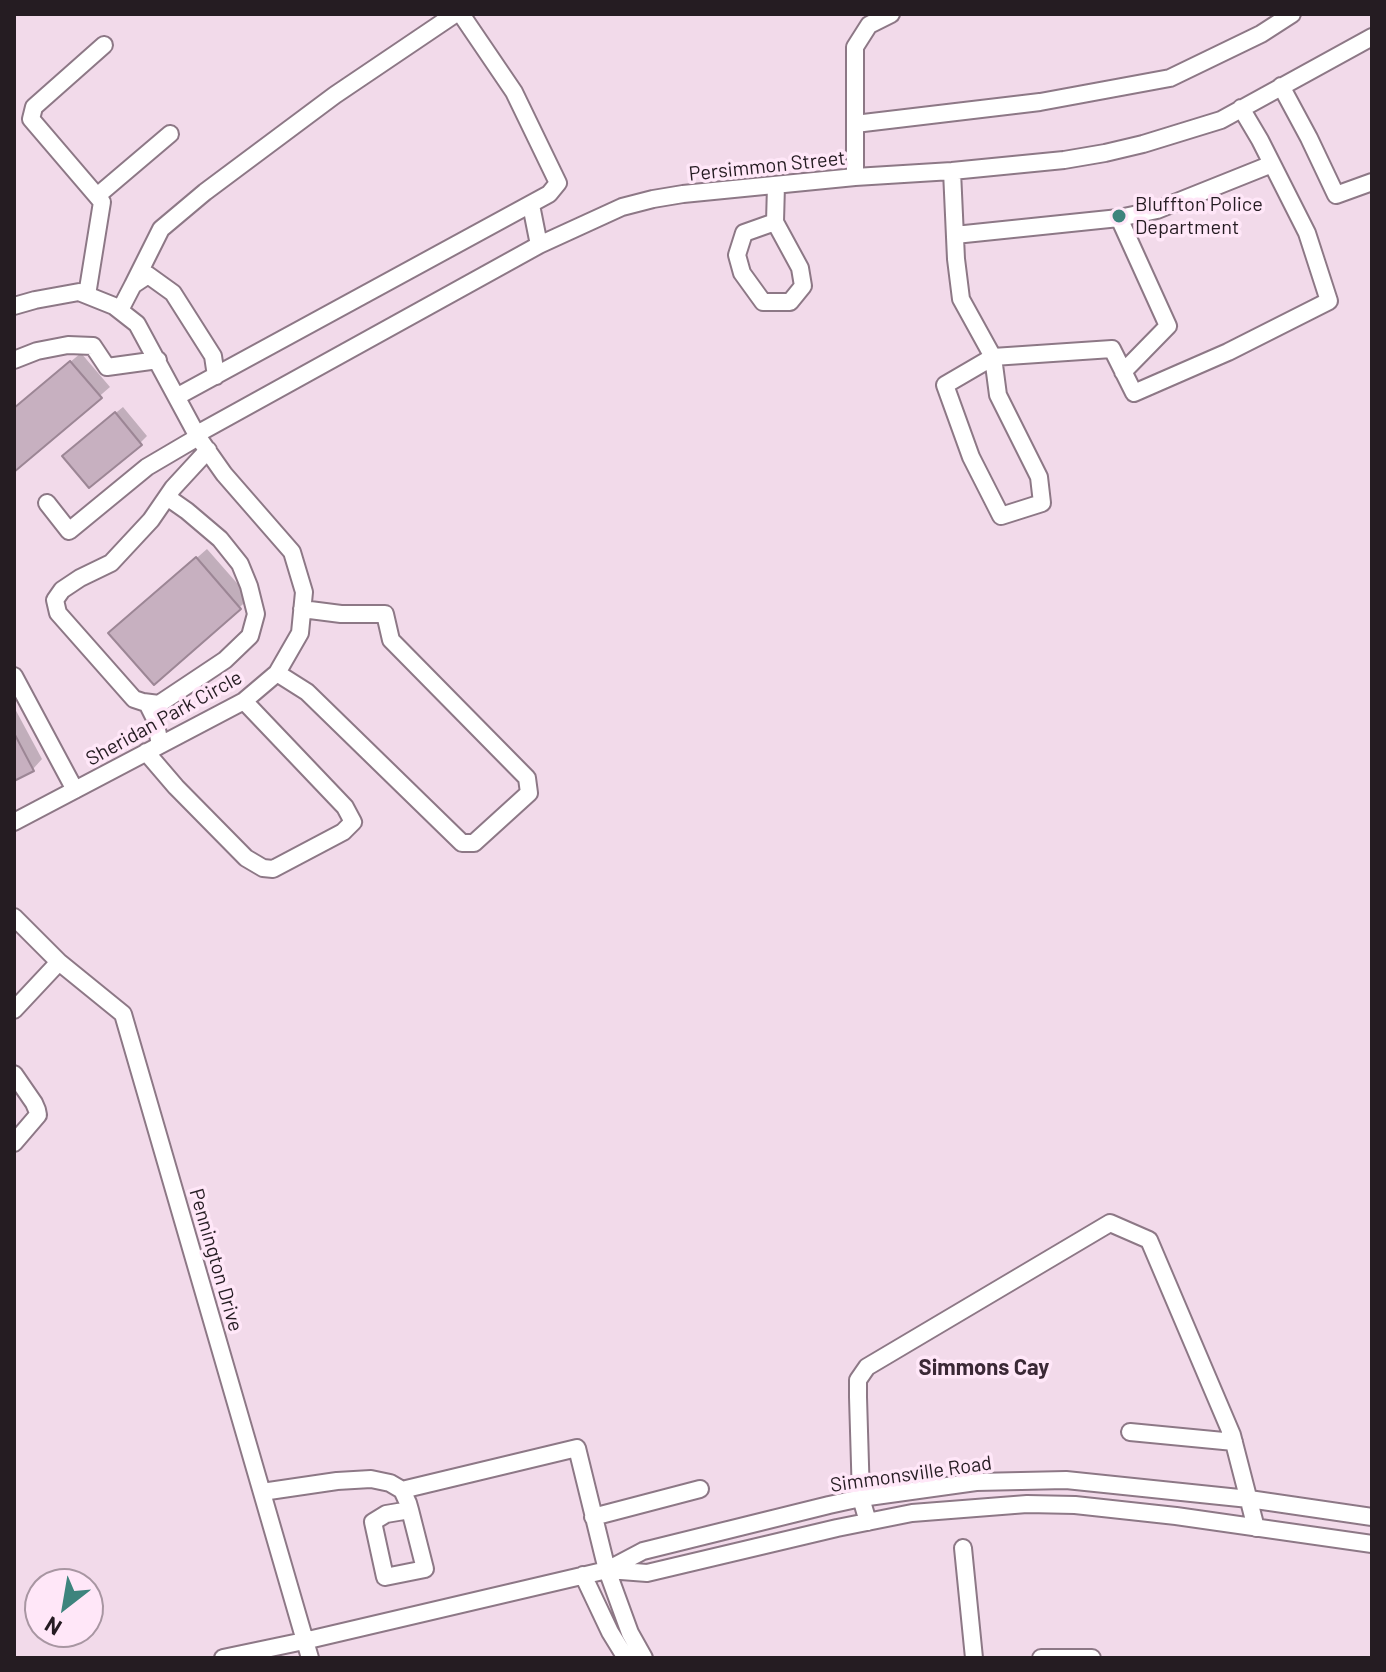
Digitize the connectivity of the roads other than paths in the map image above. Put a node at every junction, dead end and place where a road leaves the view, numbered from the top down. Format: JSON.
{"nodes":[{"id":1,"x":458,"y":14,"type":"edge"},
{"id":2,"x":891,"y":14,"type":"edge"},
{"id":3,"x":1292,"y":14,"type":"edge"},
{"id":4,"x":1372,"y":37,"type":"edge"},
{"id":5,"x":104,"y":45,"type":"dead end"},
{"id":6,"x":1281,"y":86,"type":"junction"},
{"id":7,"x":1241,"y":108,"type":"junction"},
{"id":8,"x":855,"y":124,"type":"junction"},
{"id":9,"x":170,"y":134,"type":"dead end"},
{"id":10,"x":1272,"y":164,"type":"junction"},
{"id":11,"x":952,"y":171,"type":"junction"},
{"id":12,"x":855,"y":177,"type":"junction"},
{"id":13,"x":1372,"y":182,"type":"edge"},
{"id":14,"x":776,"y":185,"type":"junction"},
{"id":15,"x":97,"y":196,"type":"junction"},
{"id":16,"x":531,"y":205,"type":"junction"},
{"id":17,"x":1119,"y":218,"type":"junction"},
{"id":18,"x":775,"y":222,"type":"junction"},
{"id":19,"x":955,"y":235,"type":"junction"},
{"id":20,"x":539,"y":245,"type":"junction"},
{"id":21,"x":133,"y":285,"type":"junction"},
{"id":22,"x":87,"y":295,"type":"junction"},
{"id":23,"x":14,"y":306,"type":"edge"},
{"id":24,"x":120,"y":310,"type":"junction"},
{"id":25,"x":993,"y":357,"type":"junction"},
{"id":26,"x":14,"y":360,"type":"edge"},
{"id":27,"x":158,"y":360,"type":"junction"},
{"id":28,"x":1123,"y":372,"type":"junction"},
{"id":29,"x":216,"y":376,"type":"junction"},
{"id":30,"x":178,"y":396,"type":"junction"},
{"id":31,"x":201,"y":440,"type":"junction"},
{"id":32,"x":167,"y":497,"type":"junction"},
{"id":33,"x":47,"y":503,"type":"dead end"},
{"id":34,"x":302,"y":609,"type":"junction"},
{"id":35,"x":277,"y":673,"type":"junction"},
{"id":36,"x":14,"y":676,"type":"edge"},
{"id":37,"x":244,"y":701,"type":"junction"},
{"id":38,"x":147,"y":703,"type":"junction"},
{"id":39,"x":153,"y":749,"type":"junction"},
{"id":40,"x":75,"y":790,"type":"junction"},
{"id":41,"x":14,"y":822,"type":"edge"},
{"id":42,"x":14,"y":917,"type":"edge"},
{"id":43,"x":59,"y":962,"type":"junction"},
{"id":44,"x":14,"y":1010,"type":"edge"},
{"id":45,"x":14,"y":1074,"type":"edge"},
{"id":46,"x":14,"y":1143,"type":"edge"},
{"id":47,"x":1130,"y":1432,"type":"dead end"},
{"id":48,"x":1234,"y":1442,"type":"junction"},
{"id":49,"x":700,"y":1489,"type":"dead end"},
{"id":50,"x":402,"y":1490,"type":"junction"},
{"id":51,"x":262,"y":1492,"type":"junction"},
{"id":52,"x":861,"y":1498,"type":"junction"},
{"id":53,"x":1249,"y":1499,"type":"junction"},
{"id":54,"x":410,"y":1510,"type":"dead end"},
{"id":55,"x":593,"y":1517,"type":"junction"},
{"id":56,"x":1372,"y":1517,"type":"edge"},
{"id":57,"x":868,"y":1522,"type":"junction"},
{"id":58,"x":1256,"y":1528,"type":"junction"},
{"id":59,"x":1372,"y":1544,"type":"edge"},
{"id":60,"x":963,"y":1548,"type":"dead end"},
{"id":61,"x":607,"y":1570,"type":"junction"},
{"id":62,"x":583,"y":1575,"type":"junction"},
{"id":63,"x":304,"y":1641,"type":"junction"},
{"id":64,"x":223,"y":1658,"type":"edge"},
{"id":65,"x":310,"y":1658,"type":"edge"},
{"id":66,"x":626,"y":1658,"type":"edge"},
{"id":67,"x":644,"y":1658,"type":"edge"},
{"id":68,"x":974,"y":1658,"type":"edge"},
{"id":69,"x":1041,"y":1658,"type":"edge"},
{"id":70,"x":1092,"y":1658,"type":"edge"}],
"edges":[{"from":1,"to":16,"type":"street"},
{"from":1,"to":21,"type":"street"},
{"from":2,"to":8,"type":"street"},
{"from":3,"to":8,"type":"street"},
{"from":4,"to":6,"type":"street","name":"Persimmon Street"},
{"from":5,"to":15,"type":"street"},
{"from":6,"to":7,"type":"street","name":"Persimmon Street"},
{"from":6,"to":13,"type":"street"},
{"from":7,"to":10,"type":"street"},
{"from":7,"to":11,"type":"street","name":"Persimmon Street"},
{"from":8,"to":12,"type":"street"},
{"from":9,"to":15,"type":"street"},
{"from":10,"to":17,"type":"street"},
{"from":10,"to":28,"type":"street"},
{"from":11,"to":12,"type":"street","name":"Persimmon Street"},
{"from":11,"to":19,"type":"street"},
{"from":12,"to":14,"type":"street","name":"Persimmon Street"},
{"from":14,"to":18,"type":"street"},
{"from":14,"to":20,"type":"street","name":"Persimmon Street"},
{"from":15,"to":22,"type":"street"},
{"from":16,"to":20,"type":"street"},
{"from":16,"to":29,"type":"street"},
{"from":17,"to":19,"type":"street"},
{"from":17,"to":28,"type":"street"},
{"from":18,"to":18,"type":"street"},
{"from":19,"to":25,"type":"street"},
{"from":20,"to":31,"type":"street","name":"Persimmon Street"},
{"from":21,"to":24,"type":"street"},
{"from":21,"to":29,"type":"street"},
{"from":22,"to":23,"type":"street","name":"Sheridan Park Circle"},
{"from":22,"to":24,"type":"street","name":"Sheridan Park Circle"},
{"from":24,"to":27,"type":"street","name":"Sheridan Park Circle"},
{"from":25,"to":25,"type":"street"},
{"from":25,"to":28,"type":"street"},
{"from":26,"to":27,"type":"street"},
{"from":27,"to":30,"type":"street","name":"Sheridan Park Circle"},
{"from":29,"to":30,"type":"street"},
{"from":30,"to":31,"type":"street","name":"Sheridan Park Circle"},
{"from":31,"to":32,"type":"street"},
{"from":31,"to":33,"type":"street","name":"Persimmon Street"},
{"from":31,"to":34,"type":"street","name":"Sheridan Park Circle"},
{"from":32,"to":38,"type":"street"},
{"from":32,"to":38,"type":"street"},
{"from":34,"to":35,"type":"street","name":"Sheridan Park Circle"},
{"from":34,"to":35,"type":"street"},
{"from":35,"to":37,"type":"street","name":"Sheridan Park Circle"},
{"from":36,"to":40,"type":"street"},
{"from":37,"to":39,"type":"street","name":"Sheridan Park Circle"},
{"from":37,"to":39,"type":"street"},
{"from":38,"to":39,"type":"street"},
{"from":39,"to":40,"type":"street","name":"Sheridan Park Circle"},
{"from":40,"to":41,"type":"street","name":"Sheridan Park Circle"},
{"from":42,"to":43,"type":"street","name":"Pennington Drive"},
{"from":43,"to":44,"type":"street"},
{"from":43,"to":51,"type":"street","name":"Pennington Drive"},
{"from":45,"to":46,"type":"street"},
{"from":47,"to":48,"type":"street"},
{"from":48,"to":52,"type":"street"},
{"from":48,"to":53,"type":"street"},
{"from":49,"to":55,"type":"street"},
{"from":50,"to":51,"type":"street"},
{"from":50,"to":54,"type":"street"},
{"from":50,"to":55,"type":"street"},
{"from":51,"to":63,"type":"street","name":"Pennington Drive"},
{"from":52,"to":53,"type":"street","name":"Simmonsville Road"},
{"from":52,"to":57,"type":"street"},
{"from":52,"to":61,"type":"street","name":"Simmonsville Road"},
{"from":53,"to":56,"type":"street","name":"Simmonsville Road"},
{"from":53,"to":58,"type":"street"},
{"from":55,"to":61,"type":"street"},
{"from":57,"to":58,"type":"street","name":"Simmonsville Road"},
{"from":57,"to":61,"type":"street","name":"Simmonsville Road"},
{"from":58,"to":59,"type":"street","name":"Simmonsville Road"},
{"from":60,"to":68,"type":"street"},
{"from":61,"to":62,"type":"street","name":"Simmonsville Road"},
{"from":61,"to":67,"type":"street"},
{"from":62,"to":63,"type":"street","name":"Simmonsville Road"},
{"from":62,"to":66,"type":"street"},
{"from":63,"to":64,"type":"street","name":"Simmonsville Road"},
{"from":63,"to":65,"type":"street","name":"Pennington Drive"},
{"from":69,"to":70,"type":"street"}]}
